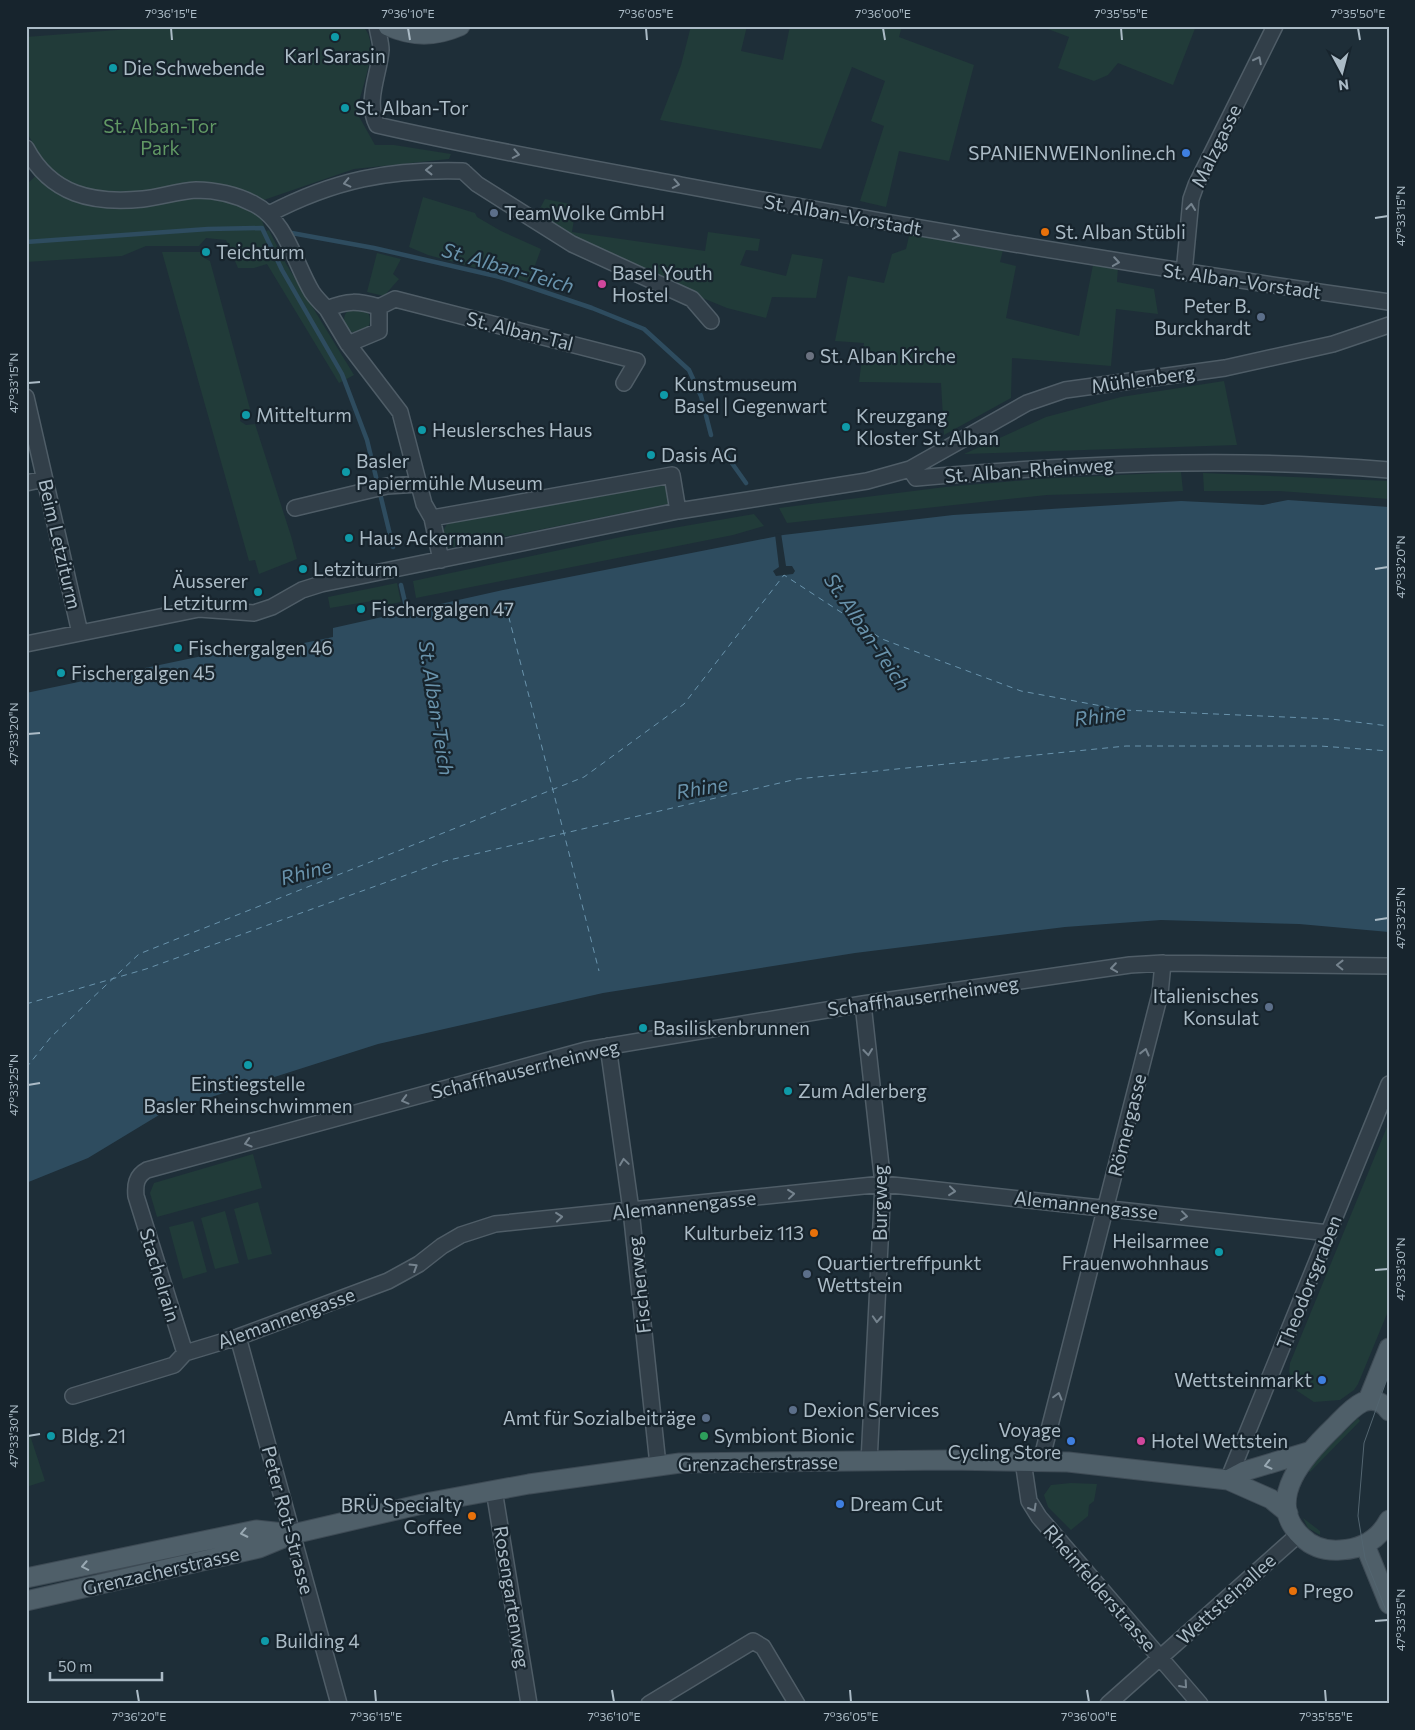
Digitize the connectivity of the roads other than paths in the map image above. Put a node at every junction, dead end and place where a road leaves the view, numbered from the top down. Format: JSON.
{"nodes":[{"id":1,"x":460,"y":26,"type":"edge"},
{"id":2,"x":386,"y":27,"type":"edge"},
{"id":3,"x":1272,"y":32,"type":"edge"},
{"id":4,"x":468,"y":145,"type":"junction"},
{"id":5,"x":26,"y":148,"type":"edge"},
{"id":6,"x":463,"y":171,"type":"junction"},
{"id":7,"x":274,"y":220,"type":"junction"},
{"id":8,"x":1184,"y":273,"type":"junction"},
{"id":9,"x":1389,"y":302,"type":"edge"},
{"id":10,"x":379,"y":307,"type":"junction"},
{"id":11,"x":327,"y":309,"type":"junction"},
{"id":12,"x":711,"y":321,"type":"dead end"},
{"id":13,"x":1389,"y":325,"type":"edge"},
{"id":14,"x":348,"y":344,"type":"junction"},
{"id":15,"x":624,"y":383,"type":"dead end"},
{"id":16,"x":26,"y":397,"type":"edge"},
{"id":17,"x":910,"y":469,"type":"junction"},
{"id":18,"x":1389,"y":470,"type":"edge"},
{"id":19,"x":44,"y":479,"type":"junction"},
{"id":20,"x":26,"y":483,"type":"edge"},
{"id":21,"x":419,"y":484,"type":"junction"},
{"id":22,"x":295,"y":508,"type":"dead end"},
{"id":23,"x":678,"y":511,"type":"junction"},
{"id":24,"x":432,"y":518,"type":"junction"},
{"id":25,"x":441,"y":560,"type":"junction"},
{"id":26,"x":80,"y":633,"type":"junction"},
{"id":27,"x":26,"y":644,"type":"edge"},
{"id":28,"x":1162,"y":963,"type":"junction"},
{"id":29,"x":1389,"y":966,"type":"edge"},
{"id":30,"x":863,"y":1004,"type":"junction"},
{"id":31,"x":608,"y":1046,"type":"junction"},
{"id":32,"x":1389,"y":1084,"type":"edge"},
{"id":33,"x":883,"y":1184,"type":"junction"},
{"id":34,"x":136,"y":1196,"type":"joint"},
{"id":35,"x":1107,"y":1207,"type":"junction"},
{"id":36,"x":631,"y":1210,"type":"junction"},
{"id":37,"x":1329,"y":1233,"type":"junction"},
{"id":38,"x":238,"y":1337,"type":"junction"},
{"id":39,"x":1389,"y":1348,"type":"edge"},
{"id":40,"x":185,"y":1353,"type":"junction"},
{"id":41,"x":73,"y":1396,"type":"dead end"},
{"id":42,"x":1368,"y":1400,"type":"junction"},
{"id":43,"x":1389,"y":1411,"type":"edge"},
{"id":44,"x":1308,"y":1452,"type":"junction"},
{"id":45,"x":1032,"y":1460,"type":"junction"},
{"id":46,"x":869,"y":1462,"type":"junction"},
{"id":47,"x":658,"y":1465,"type":"junction"},
{"id":48,"x":1228,"y":1480,"type":"junction"},
{"id":49,"x":494,"y":1490,"type":"junction"},
{"id":50,"x":1288,"y":1512,"type":"junction"},
{"id":51,"x":1389,"y":1520,"type":"edge"},
{"id":52,"x":292,"y":1534,"type":"junction"},
{"id":53,"x":1299,"y":1534,"type":"junction"},
{"id":54,"x":1365,"y":1544,"type":"junction"},
{"id":55,"x":26,"y":1578,"type":"edge"},
{"id":56,"x":26,"y":1601,"type":"edge"},
{"id":57,"x":1389,"y":1604,"type":"edge"},
{"id":58,"x":1161,"y":1658,"type":"junction"},
{"id":59,"x":339,"y":1704,"type":"edge"},
{"id":60,"x":529,"y":1704,"type":"edge"},
{"id":61,"x":649,"y":1704,"type":"edge"},
{"id":62,"x":797,"y":1704,"type":"edge"},
{"id":63,"x":1108,"y":1704,"type":"edge"},
{"id":64,"x":1200,"y":1704,"type":"edge"}],
"edges":[{"from":1,"to":2,"type":"main road"},
{"from":2,"to":4,"type":"street","name":"St. Alban-Vorstadt"},
{"from":8,"to":3,"type":"street","name":"Malzgasse","one_way":true},
{"from":4,"to":6,"type":"street"},
{"from":4,"to":8,"type":"street","name":"St. Alban-Vorstadt","one_way":true},
{"from":5,"to":7,"type":"street"},
{"from":6,"to":7,"type":"street","one_way":true},
{"from":6,"to":12,"type":"street"},
{"from":7,"to":11,"type":"street"},
{"from":8,"to":9,"type":"street","name":"St. Alban-Vorstadt"},
{"from":10,"to":11,"type":"street","name":"St. Alban-Tal"},
{"from":10,"to":14,"type":"street"},
{"from":10,"to":15,"type":"street","name":"St. Alban-Tal"},
{"from":11,"to":14,"type":"street"},
{"from":13,"to":17,"type":"street","name":"Mühlenberg"},
{"from":14,"to":21,"type":"street"},
{"from":16,"to":19,"type":"street","name":"Beim Letziturm"},
{"from":17,"to":18,"type":"street","name":"St. Alban-Rheinweg"},
{"from":17,"to":23,"type":"street"},
{"from":19,"to":20,"type":"street"},
{"from":19,"to":26,"type":"street","name":"Beim Letziturm"},
{"from":21,"to":22,"type":"street"},
{"from":21,"to":24,"type":"street"},
{"from":23,"to":24,"type":"street"},
{"from":23,"to":25,"type":"street"},
{"from":24,"to":25,"type":"street"},
{"from":25,"to":26,"type":"street"},
{"from":26,"to":27,"type":"street"},
{"from":29,"to":28,"type":"street","name":"Schaffhauserrheinweg","one_way":true},
{"from":28,"to":30,"type":"street","name":"Schaffhauserrheinweg","one_way":true},
{"from":35,"to":28,"type":"street","name":"Römergasse","one_way":true},
{"from":30,"to":31,"type":"street","name":"Schaffhauserrheinweg"},
{"from":30,"to":33,"type":"street","name":"Burgweg","one_way":true},
{"from":31,"to":34,"type":"street","name":"Schaffhauserrheinweg","one_way":true},
{"from":36,"to":31,"type":"street","name":"Fischerweg","one_way":true},
{"from":32,"to":37,"type":"street","name":"Theodorsgraben"},
{"from":33,"to":35,"type":"street","name":"Alemannengasse","one_way":true},
{"from":36,"to":33,"type":"street","name":"Alemannengasse","one_way":true},
{"from":33,"to":46,"type":"street","name":"Burgweg","one_way":true},
{"from":34,"to":40,"type":"street","name":"Stachelrain"},
{"from":35,"to":37,"type":"street","name":"Alemannengasse","one_way":true},
{"from":45,"to":35,"type":"street","name":"Römergasse","one_way":true},
{"from":38,"to":36,"type":"street","name":"Alemannengasse","one_way":true},
{"from":36,"to":47,"type":"street","name":"Fischerweg"},
{"from":37,"to":48,"type":"street","name":"Theodorsgraben"},
{"from":38,"to":40,"type":"street","name":"Alemannengasse"},
{"from":38,"to":52,"type":"street","name":"Peter Rot-Strasse"},
{"from":39,"to":42,"type":"main road"},
{"from":40,"to":41,"type":"street","name":"Alemannengasse"},
{"from":42,"to":43,"type":"main road"},
{"from":42,"to":44,"type":"main road"},
{"from":44,"to":48,"type":"main road","one_way":true},
{"from":44,"to":50,"type":"main road"},
{"from":45,"to":46,"type":"main road","name":"Grenzacherstrasse"},
{"from":45,"to":48,"type":"main road","name":"Grenzacherstrasse"},
{"from":45,"to":58,"type":"street","name":"Rheinfelderstrasse","one_way":true},
{"from":46,"to":47,"type":"main road","name":"Grenzacherstrasse"},
{"from":47,"to":49,"type":"main road","name":"Grenzacherstrasse"},
{"from":48,"to":50,"type":"main road","name":"Grenzacherstrasse"},
{"from":49,"to":52,"type":"main road","name":"Grenzacherstrasse"},
{"from":49,"to":60,"type":"street","name":"Rosengartenweg"},
{"from":50,"to":53,"type":"main road"},
{"from":51,"to":54,"type":"main road"},
{"from":52,"to":55,"type":"main road","name":"Grenzacherstrasse","one_way":true},
{"from":52,"to":56,"type":"main road","name":"Grenzacherstrasse"},
{"from":52,"to":59,"type":"street","name":"Peter Rot-Strasse"},
{"from":53,"to":54,"type":"main road"},
{"from":53,"to":58,"type":"street","name":"Wettsteinallee"},
{"from":54,"to":57,"type":"main road"},
{"from":58,"to":63,"type":"street","name":"Wettsteinallee"},
{"from":58,"to":64,"type":"street","name":"Rheinfelderstrasse","one_way":true},
{"from":61,"to":62,"type":"street"}]}
